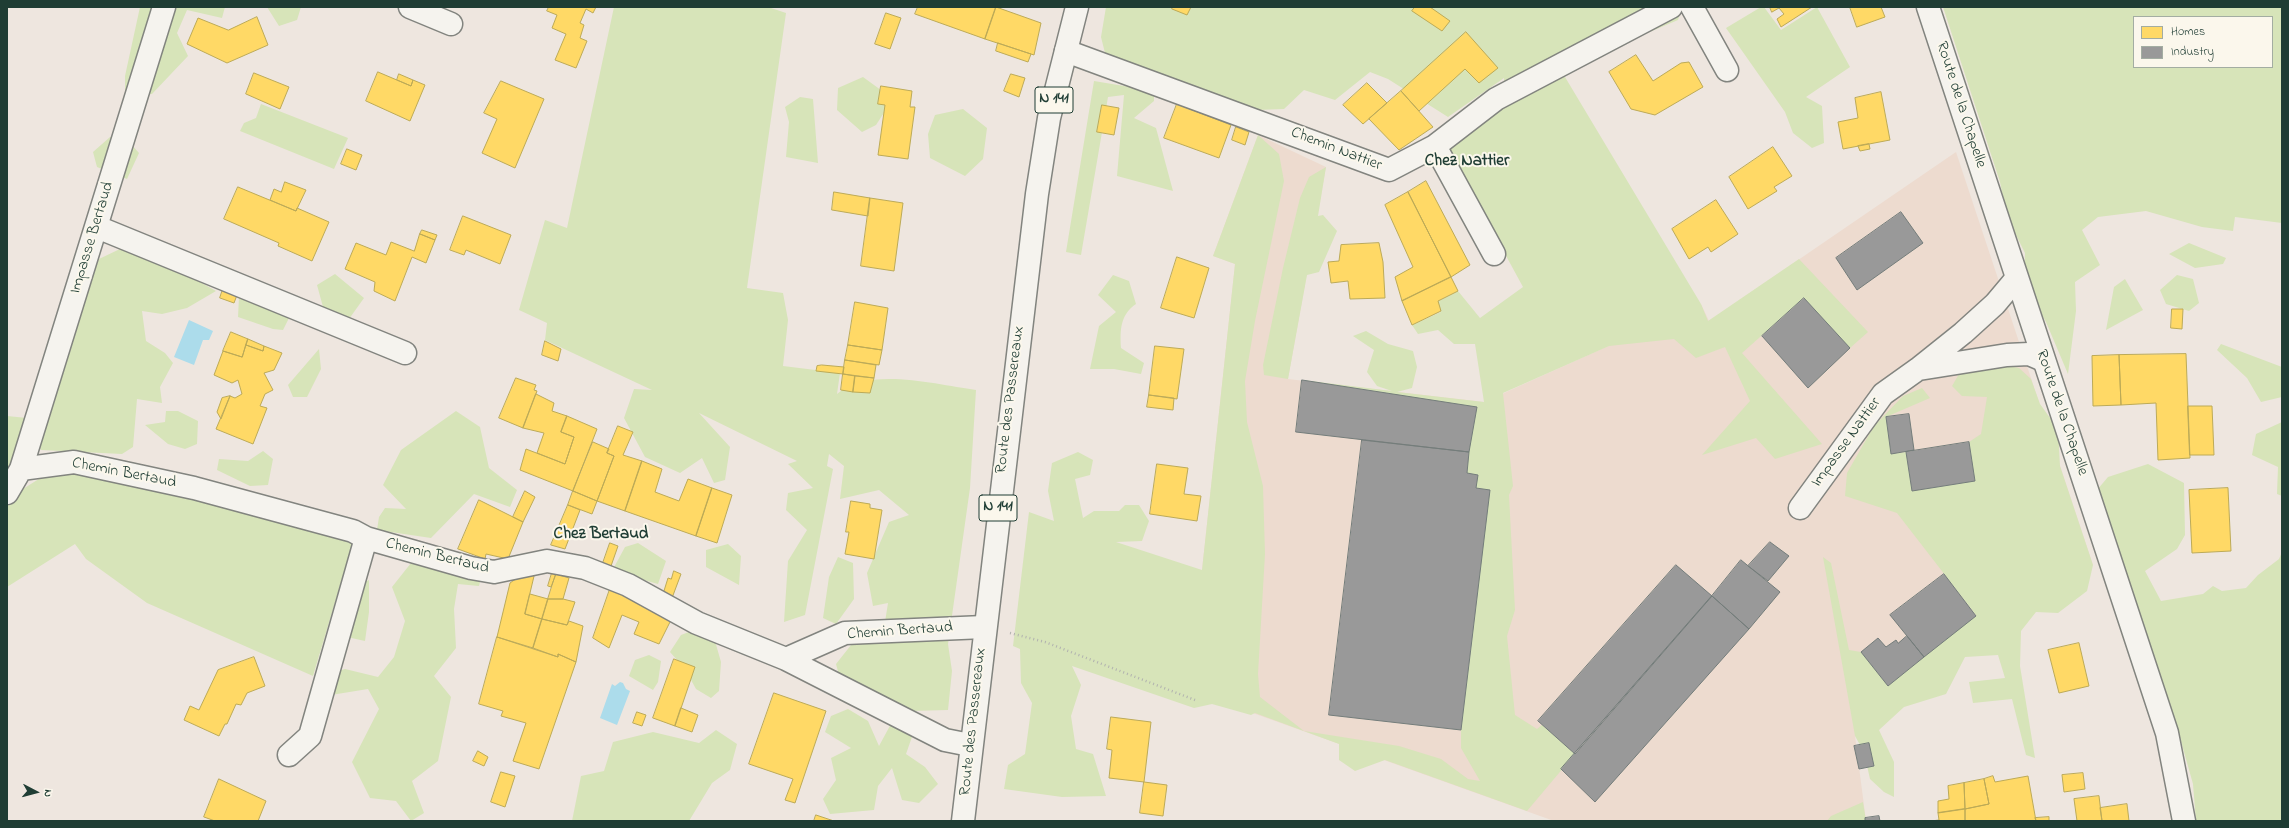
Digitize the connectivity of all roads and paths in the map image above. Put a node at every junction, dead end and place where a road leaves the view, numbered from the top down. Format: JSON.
{"nodes":[{"id":1,"x":164,"y":7,"type":"edge"},
{"id":2,"x":410,"y":7,"type":"edge"},
{"id":3,"x":1077,"y":7,"type":"edge"},
{"id":4,"x":1671,"y":7,"type":"edge"},
{"id":5,"x":1692,"y":7,"type":"edge"},
{"id":6,"x":1928,"y":7,"type":"edge"},
{"id":7,"x":451,"y":24,"type":"dead end"},
{"id":8,"x":1066,"y":51,"type":"junction"},
{"id":9,"x":1727,"y":70,"type":"dead end"},
{"id":10,"x":1435,"y":146,"type":"junction"},
{"id":11,"x":97,"y":227,"type":"junction"},
{"id":12,"x":1494,"y":254,"type":"dead end"},
{"id":13,"x":2016,"y":279,"type":"junction"},
{"id":14,"x":405,"y":353,"type":"dead end"},
{"id":15,"x":2043,"y":360,"type":"junction"},
{"id":16,"x":1918,"y":370,"type":"junction"},
{"id":17,"x":21,"y":469,"type":"junction"},
{"id":18,"x":7,"y":493,"type":"edge"},
{"id":19,"x":1800,"y":508,"type":"dead end"},
{"id":20,"x":366,"y":538,"type":"junction"},
{"id":21,"x":984,"y":626,"type":"junction"},
{"id":22,"x":786,"y":659,"type":"junction"},
{"id":23,"x":1195,"y":700,"type":"dead end"},
{"id":24,"x":970,"y":745,"type":"junction"},
{"id":25,"x":289,"y":755,"type":"dead end"},
{"id":26,"x":963,"y":821,"type":"edge"},
{"id":27,"x":2184,"y":821,"type":"edge"}],
"edges":[{"from":1,"to":11,"type":"street","name":"Impasse Bertaud"},
{"from":2,"to":7,"type":"street"},
{"from":3,"to":8,"type":"street","name":"Route des Passereaux","number":"N 141"},
{"from":4,"to":10,"type":"street","name":"Chemin Nattier"},
{"from":5,"to":9,"type":"street"},
{"from":6,"to":13,"type":"street","name":"Route de la Chapelle"},
{"from":8,"to":10,"type":"street","name":"Chemin Nattier"},
{"from":8,"to":21,"type":"street","name":"Route des Passereaux","number":"N 141"},
{"from":10,"to":12,"type":"street"},
{"from":11,"to":14,"type":"street"},
{"from":11,"to":17,"type":"street","name":"Impasse Bertaud"},
{"from":13,"to":15,"type":"street","name":"Route de la Chapelle"},
{"from":13,"to":16,"type":"street","name":"Impasse Nattier"},
{"from":15,"to":16,"type":"street","name":"Impasse Nattier"},
{"from":15,"to":27,"type":"street","name":"Route de la Chapelle"},
{"from":16,"to":19,"type":"street","name":"Impasse Nattier"},
{"from":17,"to":18,"type":"street"},
{"from":17,"to":20,"type":"street","name":"Chemin Bertaud"},
{"from":20,"to":22,"type":"street","name":"Chemin Bertaud"},
{"from":20,"to":25,"type":"street"},
{"from":21,"to":22,"type":"street","name":"Chemin Bertaud"},
{"from":21,"to":23,"type":"path"},
{"from":21,"to":24,"type":"street","name":"Route des Passereaux","number":"N 141"},
{"from":22,"to":24,"type":"street"},
{"from":24,"to":26,"type":"street","name":"Route des Passereaux","number":"N 141"}]}
